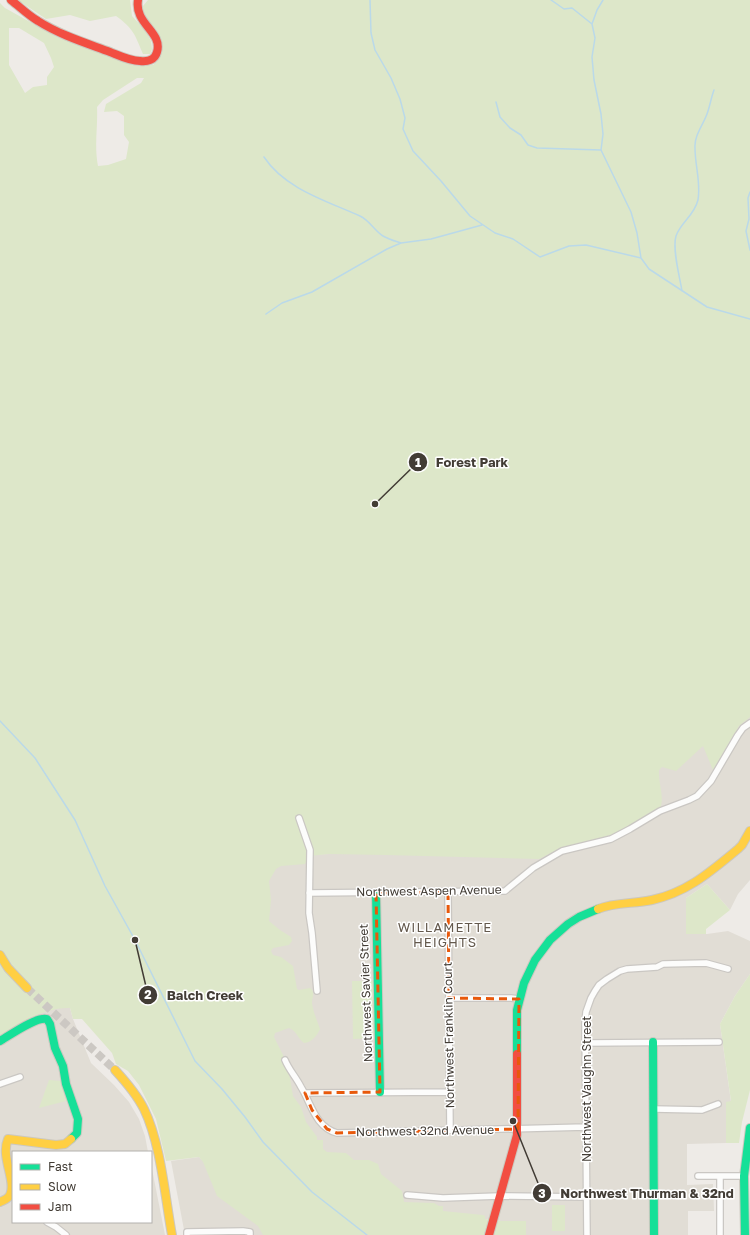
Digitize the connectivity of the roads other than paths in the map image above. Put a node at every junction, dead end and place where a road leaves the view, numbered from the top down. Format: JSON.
{"nodes":[{"id":1,"x":11,"y":0,"type":"edge"},
{"id":2,"x":138,"y":0,"type":"edge"},
{"id":3,"x":750,"y":723,"type":"edge"},
{"id":4,"x":299,"y":818,"type":"dead end"},
{"id":5,"x":750,"y":831,"type":"edge"},
{"id":6,"x":448,"y":892,"type":"junction"},
{"id":7,"x":309,"y":893,"type":"junction"},
{"id":8,"x":376,"y":893,"type":"junction"},
{"id":9,"x":0,"y":955,"type":"edge"},
{"id":10,"x":728,"y":969,"type":"dead end"},
{"id":11,"x":27,"y":988,"type":"tunnel mouth"},
{"id":12,"x":317,"y":991,"type":"dead end"},
{"id":13,"x":449,"y":998,"type":"junction"},
{"id":14,"x":519,"y":999,"type":"junction"},
{"id":15,"x":0,"y":1041,"type":"edge"},
{"id":16,"x":653,"y":1042,"type":"junction"},
{"id":17,"x":719,"y":1042,"type":"dead end"},
{"id":18,"x":585,"y":1043,"type":"junction"},
{"id":19,"x":285,"y":1060,"type":"dead end"},
{"id":20,"x":115,"y":1070,"type":"tunnel mouth"},
{"id":21,"x":20,"y":1078,"type":"dead end"},
{"id":22,"x":0,"y":1084,"type":"edge"},
{"id":23,"x":380,"y":1092,"type":"junction"},
{"id":24,"x":450,"y":1092,"type":"junction"},
{"id":25,"x":305,"y":1093,"type":"junction"},
{"id":26,"x":718,"y":1104,"type":"dead end"},
{"id":27,"x":654,"y":1109,"type":"junction"},
{"id":28,"x":586,"y":1127,"type":"junction"},
{"id":29,"x":750,"y":1128,"type":"edge"},
{"id":30,"x":518,"y":1129,"type":"junction"},
{"id":31,"x":450,"y":1130,"type":"junction"},
{"id":32,"x":698,"y":1176,"type":"dead end"},
{"id":33,"x":720,"y":1176,"type":"junction"},
{"id":34,"x":744,"y":1176,"type":"junction"},
{"id":35,"x":747,"y":1186,"type":"edge"},
{"id":36,"x":407,"y":1195,"type":"dead end"},
{"id":37,"x":500,"y":1196,"type":"junction"},
{"id":38,"x":587,"y":1197,"type":"junction"},
{"id":39,"x":0,"y":1202,"type":"edge"},
{"id":40,"x":49,"y":1223,"type":"edge"},
{"id":41,"x":187,"y":1233,"type":"edge"},
{"id":42,"x":250,"y":1234,"type":"edge"},
{"id":43,"x":66,"y":1235,"type":"edge"},
{"id":44,"x":172,"y":1235,"type":"edge"},
{"id":45,"x":489,"y":1235,"type":"edge"},
{"id":46,"x":586,"y":1235,"type":"edge"},
{"id":47,"x":654,"y":1235,"type":"edge"},
{"id":48,"x":720,"y":1235,"type":"edge"},
{"id":49,"x":745,"y":1235,"type":"edge"}],
"edges":[{"from":1,"to":2,"type":"street"},
{"from":3,"to":6,"type":"street","name":"Northwest Aspen Avenue"},
{"from":4,"to":7,"type":"street"},
{"from":5,"to":14,"type":"street"},
{"from":6,"to":8,"type":"street","name":"Northwest Aspen Avenue"},
{"from":6,"to":13,"type":"street","name":"Northwest Franklin Court"},
{"from":7,"to":8,"type":"street","name":"Northwest Aspen Avenue"},
{"from":7,"to":12,"type":"street"},
{"from":8,"to":23,"type":"street","name":"Northwest Savier Street"},
{"from":9,"to":11,"type":"street"},
{"from":10,"to":18,"type":"street","name":"Northwest Vaughn Street"},
{"from":13,"to":14,"type":"street"},
{"from":13,"to":24,"type":"street","name":"Northwest Franklin Court"},
{"from":14,"to":30,"type":"street"},
{"from":15,"to":39,"type":"street"},
{"from":16,"to":17,"type":"street"},
{"from":16,"to":18,"type":"street"},
{"from":16,"to":27,"type":"street"},
{"from":18,"to":28,"type":"street","name":"Northwest Vaughn Street"},
{"from":19,"to":25,"type":"street"},
{"from":20,"to":44,"type":"street"},
{"from":21,"to":22,"type":"street"},
{"from":23,"to":24,"type":"street"},
{"from":23,"to":25,"type":"street"},
{"from":24,"to":31,"type":"street","name":"Northwest Franklin Court"},
{"from":25,"to":31,"type":"street","name":"Northwest 32nd Avenue"},
{"from":26,"to":27,"type":"street"},
{"from":27,"to":47,"type":"street"},
{"from":28,"to":30,"type":"street","name":"Northwest 32nd Avenue"},
{"from":28,"to":38,"type":"street","name":"Northwest Vaughn Street"},
{"from":29,"to":34,"type":"street"},
{"from":30,"to":31,"type":"street","name":"Northwest 32nd Avenue"},
{"from":30,"to":37,"type":"street"},
{"from":32,"to":33,"type":"street"},
{"from":33,"to":34,"type":"street"},
{"from":33,"to":48,"type":"street"},
{"from":34,"to":35,"type":"street"},
{"from":35,"to":49,"type":"street"},
{"from":36,"to":37,"type":"street"},
{"from":37,"to":38,"type":"street"},
{"from":37,"to":45,"type":"street"},
{"from":38,"to":46,"type":"street","name":"Northwest Vaughn Street"},
{"from":40,"to":43,"type":"street"},
{"from":41,"to":42,"type":"street"}]}
